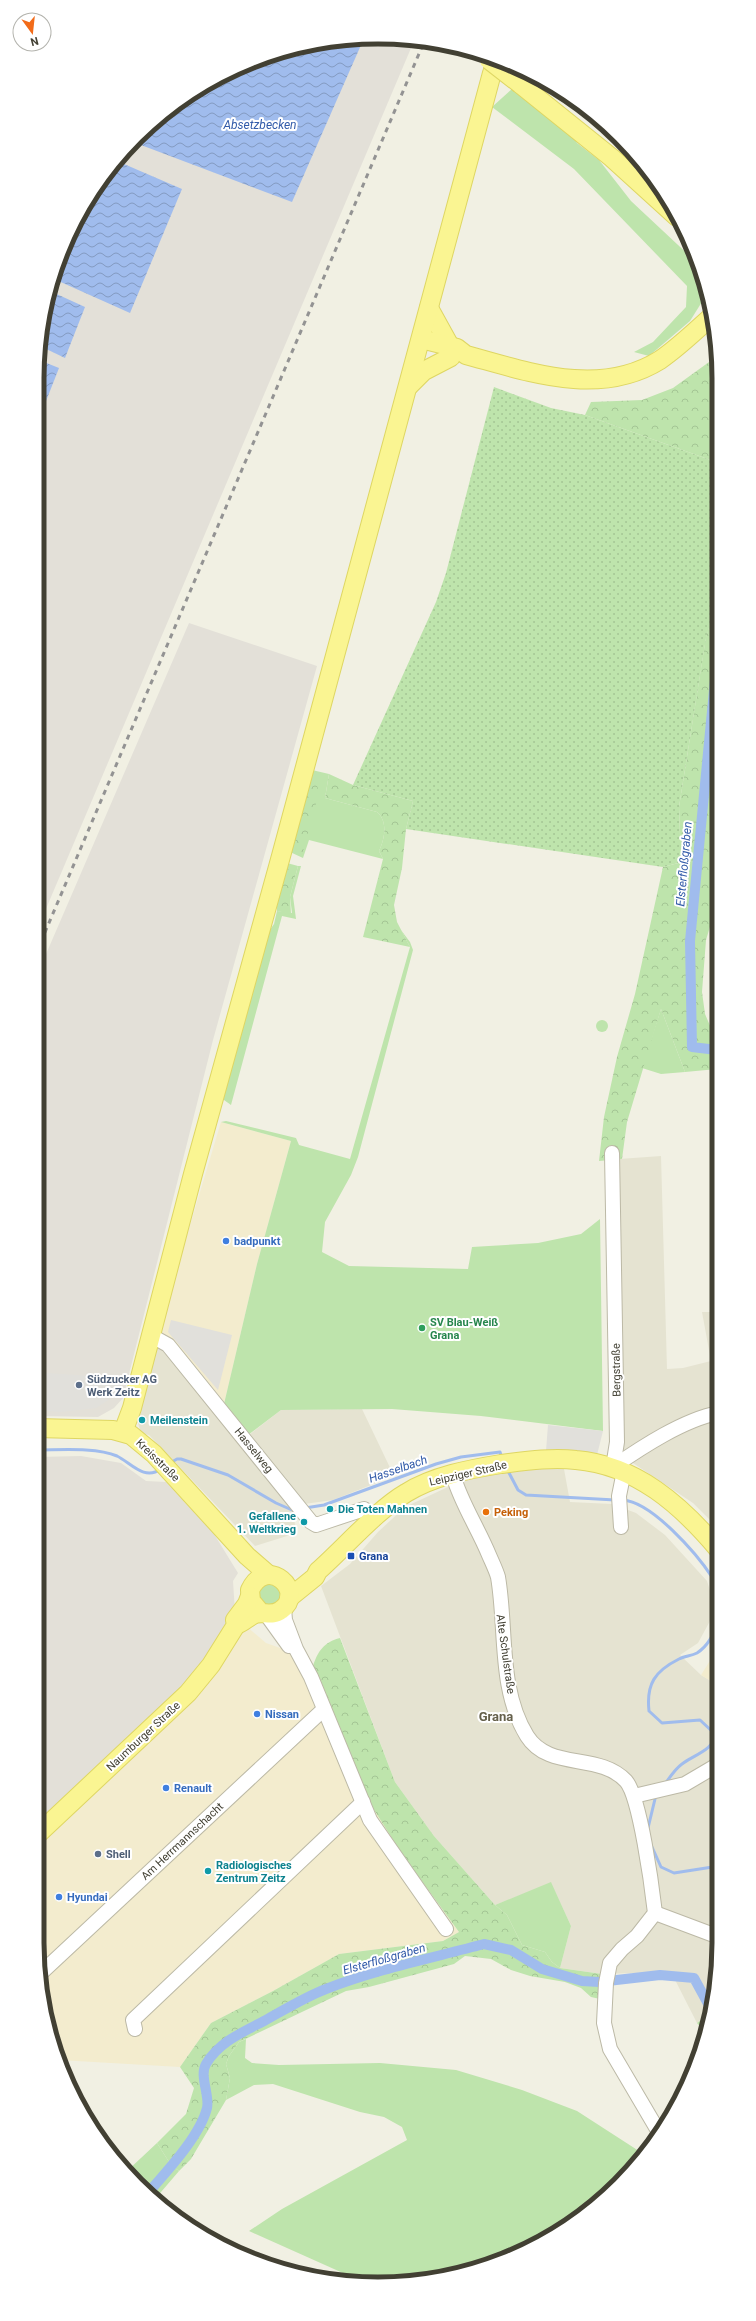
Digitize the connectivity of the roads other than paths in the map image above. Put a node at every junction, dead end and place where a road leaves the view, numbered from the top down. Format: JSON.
{"nodes":[{"id":1,"x":490,"y":66,"type":"edge"},
{"id":2,"x":663,"y":205,"type":"edge"},
{"id":3,"x":429,"y":308,"type":"junction"},
{"id":4,"x":707,"y":321,"type":"edge"},
{"id":5,"x":419,"y":344,"type":"junction"},
{"id":6,"x":455,"y":353,"type":"junction"},
{"id":7,"x":408,"y":387,"type":"junction"},
{"id":8,"x":612,"y":1153,"type":"dead end"},
{"id":9,"x":150,"y":1335,"type":"junction"},
{"id":10,"x":712,"y":1415,"type":"edge"},
{"id":11,"x":44,"y":1428,"type":"edge"},
{"id":12,"x":123,"y":1432,"type":"junction"},
{"id":13,"x":618,"y":1469,"type":"junction"},
{"id":14,"x":453,"y":1475,"type":"junction"},
{"id":15,"x":374,"y":1516,"type":"junction"},
{"id":16,"x":621,"y":1527,"type":"dead end"},
{"id":17,"x":712,"y":1543,"type":"edge"},
{"id":18,"x":247,"y":1556,"type":"junction"},
{"id":19,"x":318,"y":1571,"type":"junction"},
{"id":20,"x":275,"y":1577,"type":"junction"},
{"id":21,"x":251,"y":1590,"type":"junction"},
{"id":22,"x":287,"y":1603,"type":"junction"},
{"id":23,"x":264,"y":1614,"type":"junction"},
{"id":24,"x":236,"y":1625,"type":"junction"},
{"id":25,"x":296,"y":1649,"type":"junction"},
{"id":26,"x":324,"y":1709,"type":"junction"},
{"id":27,"x":712,"y":1768,"type":"edge"},
{"id":28,"x":634,"y":1796,"type":"junction"},
{"id":29,"x":363,"y":1802,"type":"junction"},
{"id":30,"x":44,"y":1828,"type":"edge"},
{"id":31,"x":655,"y":1913,"type":"junction"},
{"id":32,"x":446,"y":1929,"type":"dead end"},
{"id":33,"x":712,"y":1934,"type":"edge"},
{"id":34,"x":45,"y":1969,"type":"edge"},
{"id":35,"x":136,"y":2029,"type":"dead end"},
{"id":36,"x":657,"y":2128,"type":"edge"}],
"edges":[{"from":1,"to":2,"type":"main road","bridge":true},
{"from":1,"to":3,"type":"main road"},
{"from":3,"to":5,"type":"main road"},
{"from":3,"to":6,"type":"main road"},
{"from":4,"to":6,"type":"main road"},
{"from":5,"to":6,"type":"main road"},
{"from":5,"to":7,"type":"main road"},
{"from":6,"to":7,"type":"main road"},
{"from":7,"to":9,"type":"main road"},
{"from":8,"to":13,"type":"street","name":"Bergstraße"},
{"from":9,"to":12,"type":"main road"},
{"from":9,"to":15,"type":"street","name":"Hasselweg"},
{"from":10,"to":13,"type":"street"},
{"from":11,"to":12,"type":"main road"},
{"from":12,"to":18,"type":"main road","name":"Kreisstraße"},
{"from":13,"to":14,"type":"main road","name":"Leipziger Straße"},
{"from":13,"to":16,"type":"street"},
{"from":13,"to":17,"type":"main road","name":"Leipziger Straße"},
{"from":14,"to":15,"type":"main road","name":"Leipziger Straße"},
{"from":14,"to":28,"type":"street","name":"Alte Schulstraße"},
{"from":15,"to":19,"type":"main road","name":"Leipziger Straße"},
{"from":18,"to":20,"type":"main road","name":"Kreisstraße"},
{"from":18,"to":21,"type":"main road"},
{"from":19,"to":20,"type":"main road","name":"Leipziger Straße"},
{"from":19,"to":22,"type":"main road","name":"Leipziger Straße"},
{"from":20,"to":21,"type":"main road"},
{"from":20,"to":22,"type":"main road"},
{"from":21,"to":23,"type":"main road"},
{"from":21,"to":24,"type":"main road","name":"Naumburger Straße"},
{"from":22,"to":23,"type":"main road"},
{"from":22,"to":25,"type":"street"},
{"from":23,"to":24,"type":"main road","name":"Naumburger Straße"},
{"from":23,"to":25,"type":"street"},
{"from":24,"to":30,"type":"main road","name":"Naumburger Straße"},
{"from":25,"to":26,"type":"street"},
{"from":26,"to":29,"type":"street"},
{"from":26,"to":34,"type":"street","name":"Am Herrmannschacht"},
{"from":27,"to":28,"type":"street"},
{"from":28,"to":31,"type":"street","name":"Alte Schulstraße"},
{"from":29,"to":32,"type":"street"},
{"from":29,"to":35,"type":"street"},
{"from":31,"to":33,"type":"street"},
{"from":31,"to":36,"type":"street"}]}
